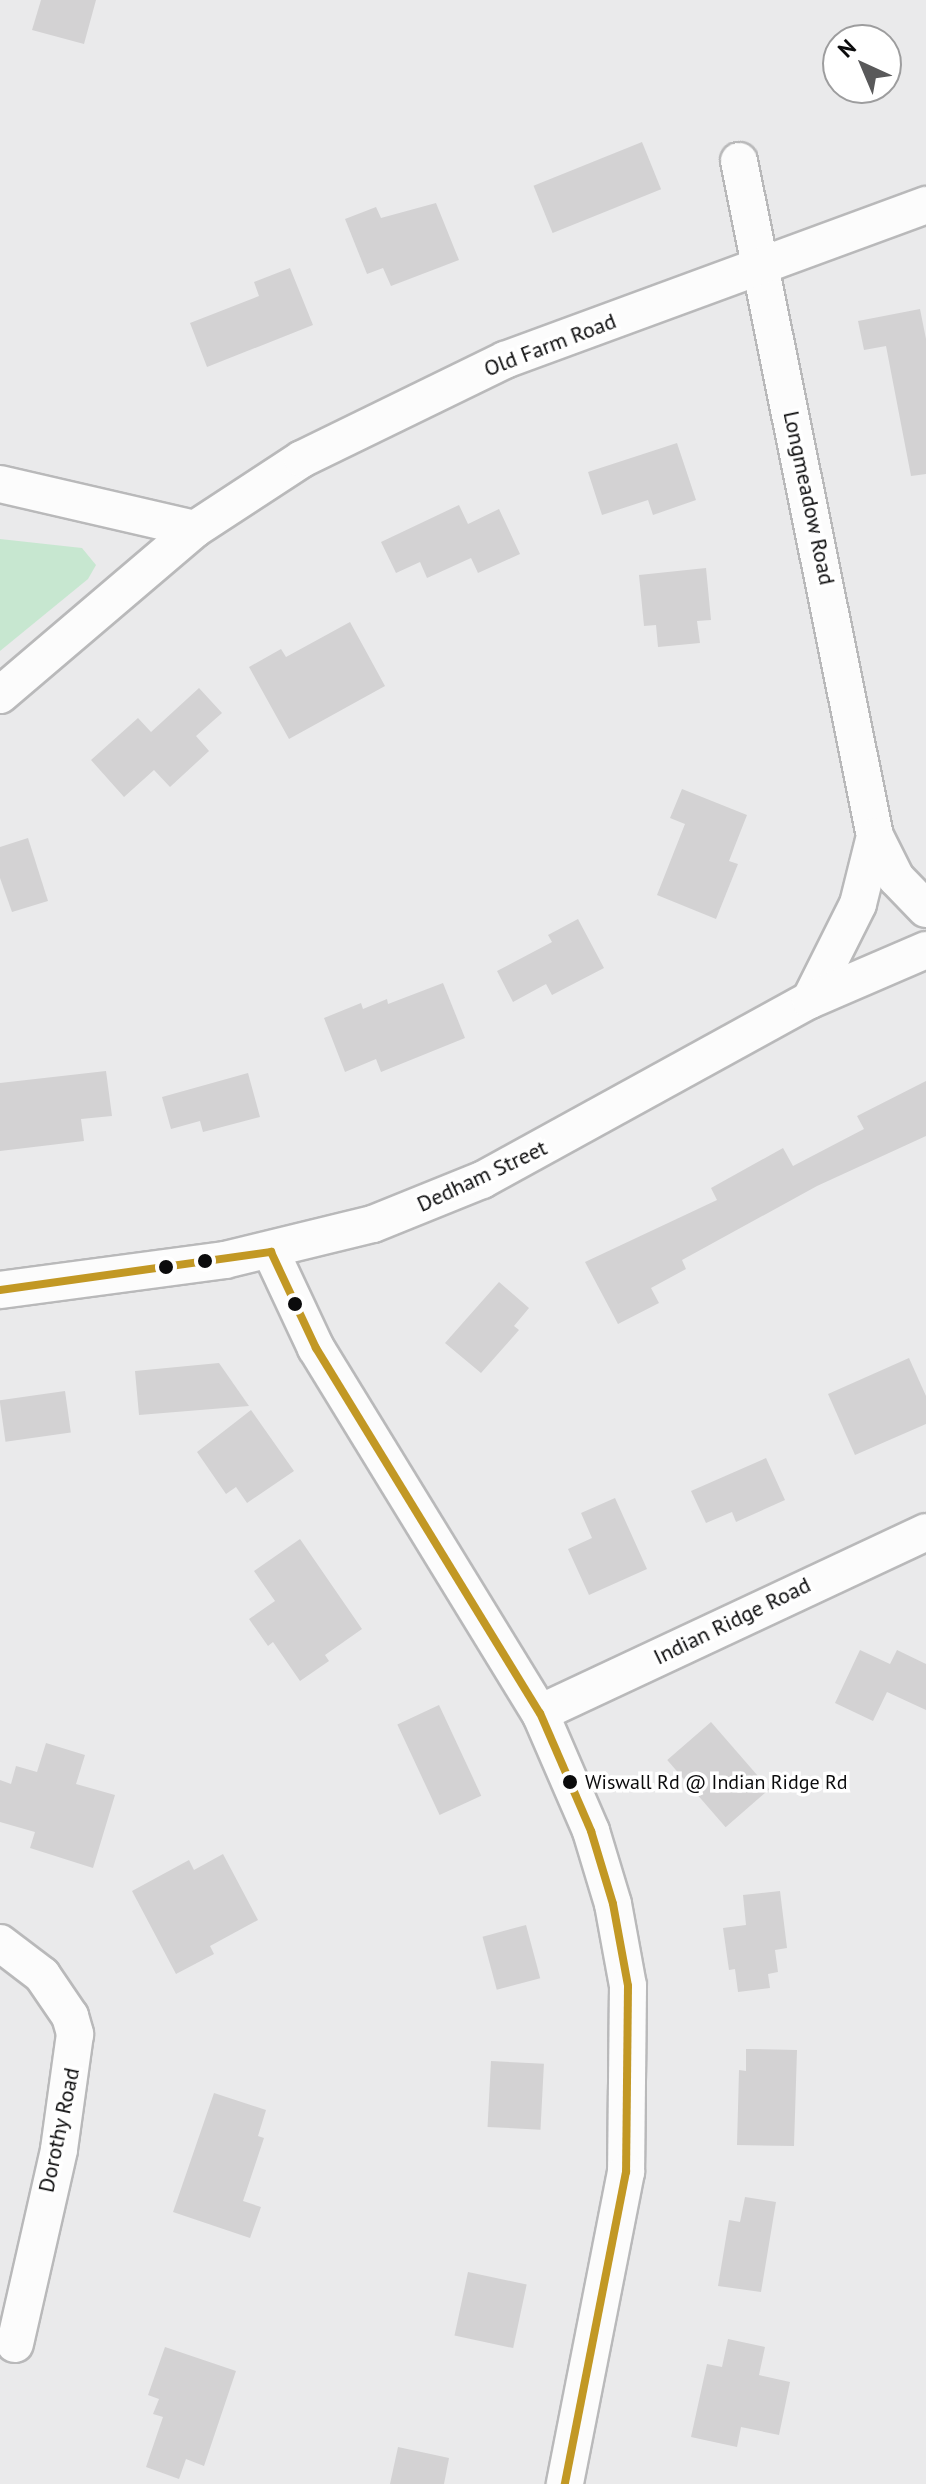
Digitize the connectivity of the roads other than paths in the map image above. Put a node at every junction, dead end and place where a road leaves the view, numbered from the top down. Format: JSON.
{"nodes":[{"id":1,"x":739,"y":161,"type":"dead end"},
{"id":2,"x":926,"y":205,"type":"edge"},
{"id":3,"x":761,"y":266,"type":"junction"},
{"id":4,"x":0,"y":484,"type":"edge"},
{"id":5,"x":195,"y":529,"type":"junction"},
{"id":6,"x":0,"y":695,"type":"edge"},
{"id":7,"x":875,"y":836,"type":"junction"},
{"id":8,"x":926,"y":909,"type":"edge"},
{"id":9,"x":926,"y":950,"type":"edge"},
{"id":10,"x":810,"y":1000,"type":"junction"},
{"id":11,"x":271,"y":1252,"type":"junction"},
{"id":12,"x":0,"y":1290,"type":"edge"},
{"id":13,"x":926,"y":1532,"type":"edge"},
{"id":14,"x":540,"y":1713,"type":"junction"},
{"id":15,"x":0,"y":1943,"type":"edge"},
{"id":16,"x":15,"y":2344,"type":"dead end"},
{"id":17,"x":565,"y":2484,"type":"edge"}],
"edges":[{"from":1,"to":3,"type":"street","name":"Longmeadow Road"},
{"from":2,"to":3,"type":"street","name":"Old Farm Road"},
{"from":3,"to":5,"type":"street","name":"Old Farm Road"},
{"from":3,"to":7,"type":"street","name":"Longmeadow Road"},
{"from":4,"to":5,"type":"street"},
{"from":5,"to":6,"type":"street","name":"Old Farm Road"},
{"from":7,"to":8,"type":"street","name":"Longmeadow Road"},
{"from":7,"to":10,"type":"street","name":"Longmeadow Road"},
{"from":9,"to":10,"type":"street","name":"Dedham Street"},
{"from":10,"to":11,"type":"street","name":"Dedham Street"},
{"from":11,"to":12,"type":"street","name":"Dedham Street"},
{"from":11,"to":14,"type":"street"},
{"from":13,"to":14,"type":"street","name":"Indian Ridge Road"},
{"from":14,"to":17,"type":"street"},
{"from":15,"to":16,"type":"street","name":"Dorothy Road"}]}
